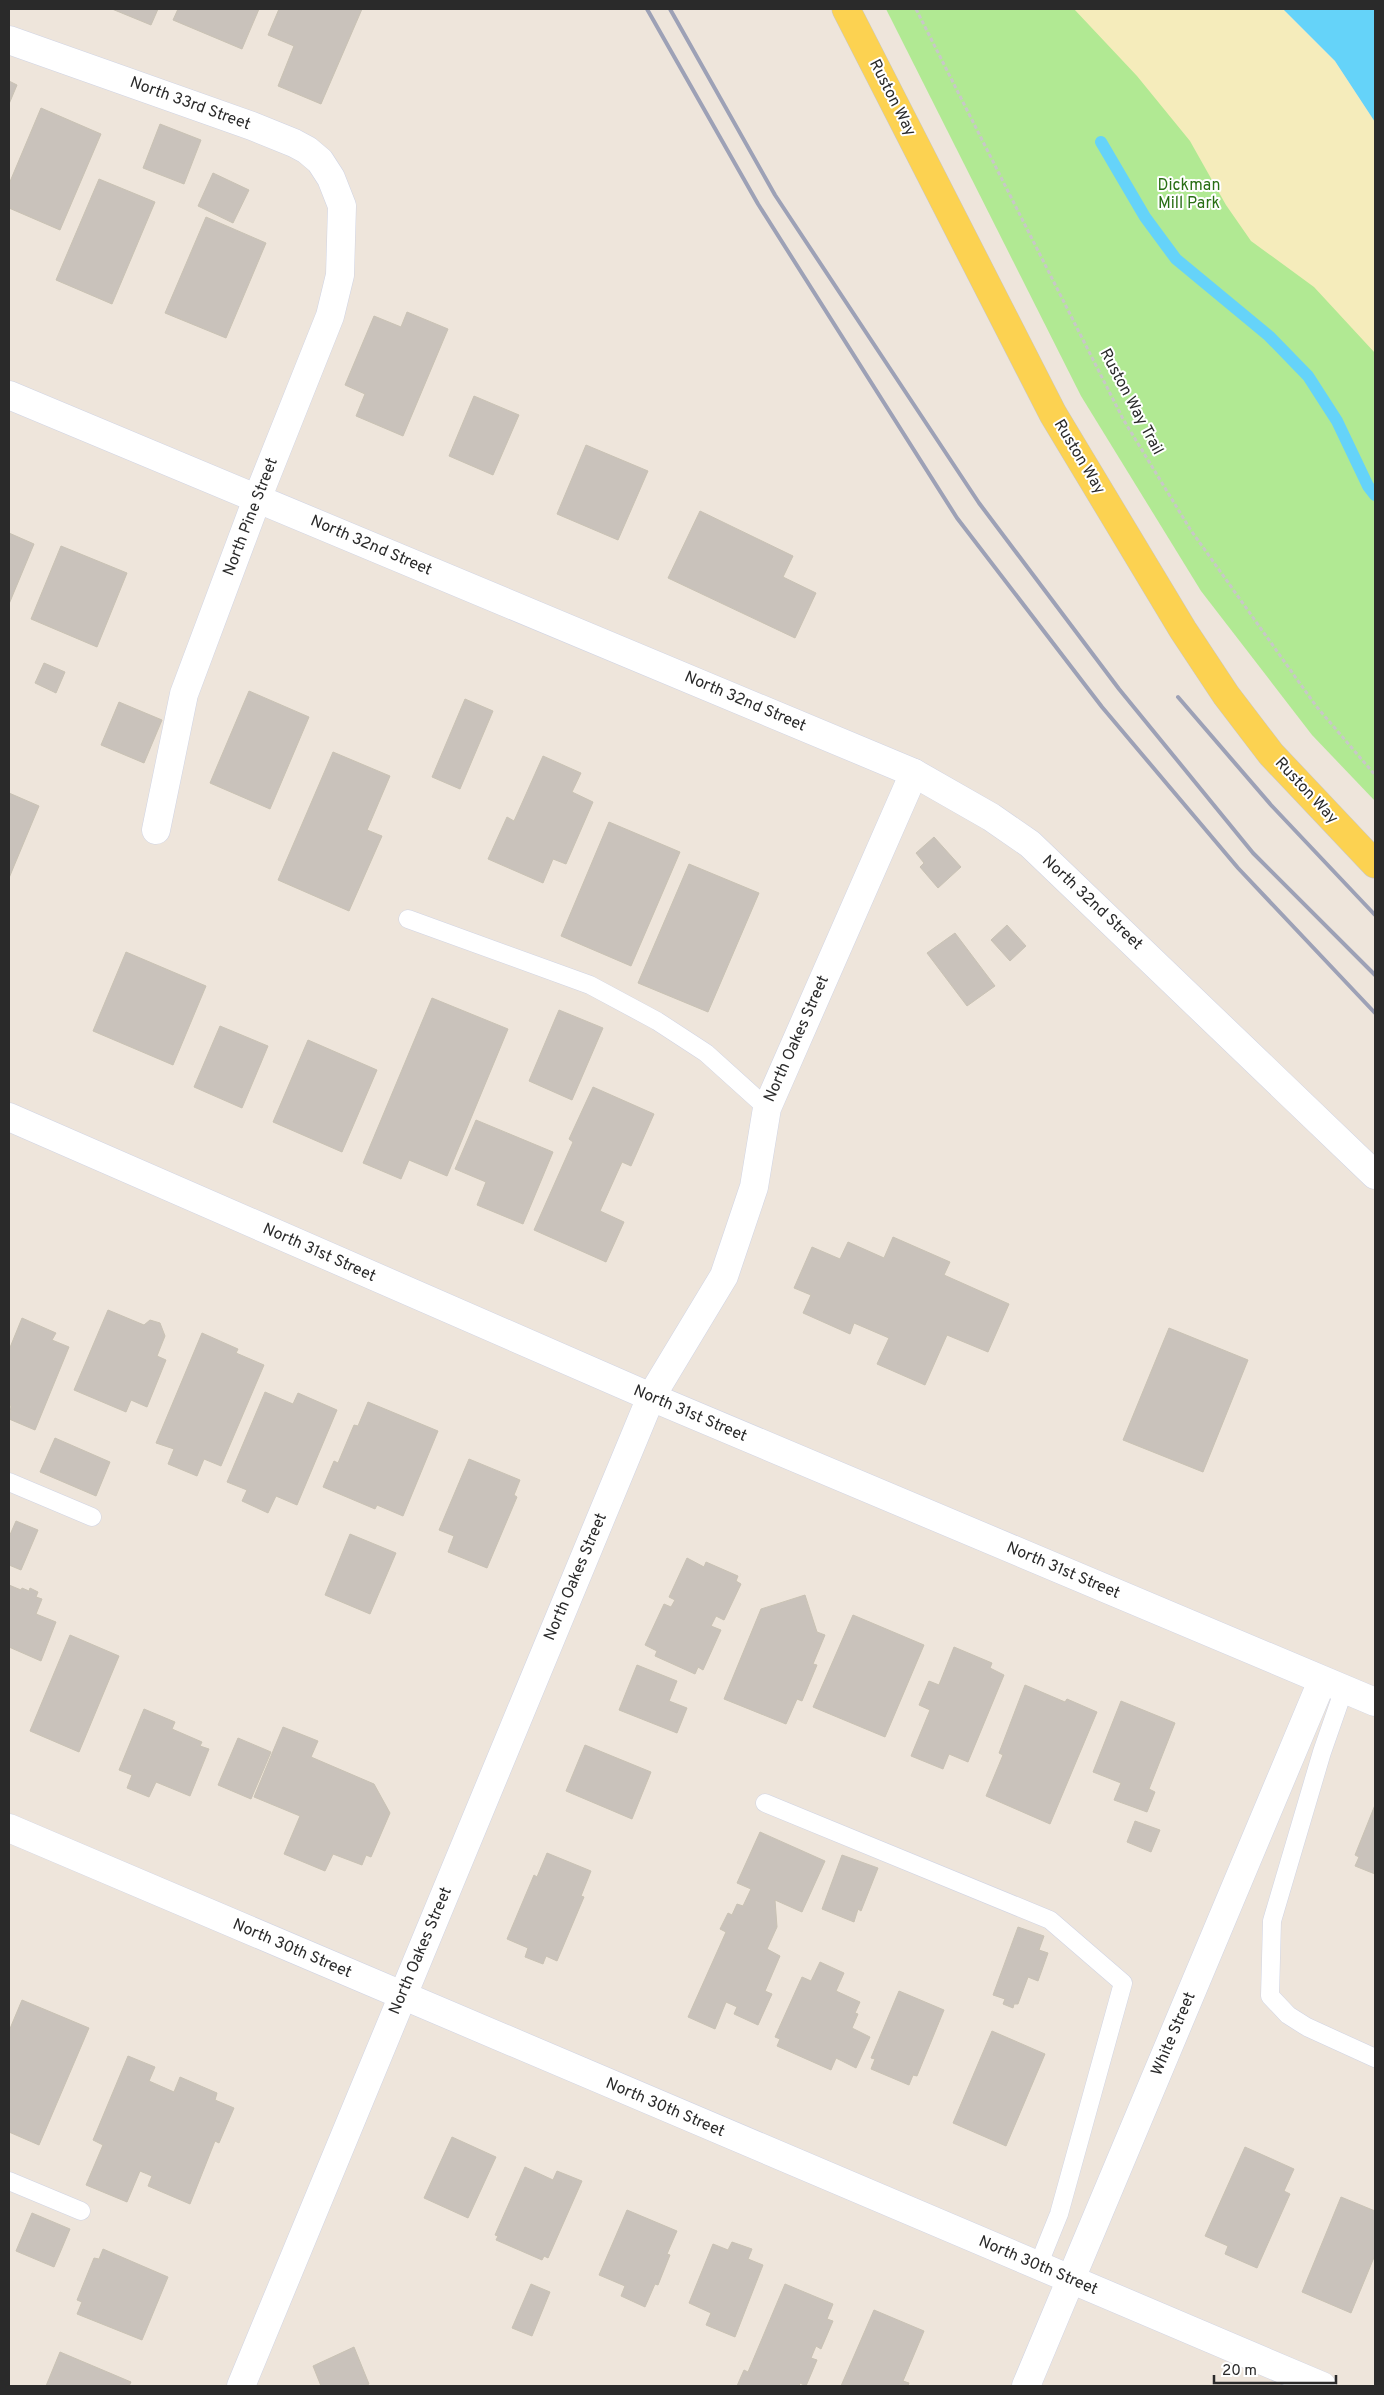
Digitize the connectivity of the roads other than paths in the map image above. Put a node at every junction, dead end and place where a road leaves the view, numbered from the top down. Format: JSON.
{"nodes":[{"id":1,"x":846,"y":9,"type":"edge"},
{"id":2,"x":9,"y":40,"type":"edge"},
{"id":3,"x":342,"y":206,"type":"joint"},
{"id":4,"x":9,"y":395,"type":"edge"},
{"id":5,"x":257,"y":499,"type":"junction"},
{"id":6,"x":914,"y":773,"type":"junction"},
{"id":7,"x":156,"y":830,"type":"dead end"},
{"id":8,"x":1375,"y":864,"type":"edge"},
{"id":9,"x":408,"y":919,"type":"dead end"},
{"id":10,"x":767,"y":1108,"type":"junction"},
{"id":11,"x":9,"y":1117,"type":"edge"},
{"id":12,"x":1375,"y":1175,"type":"edge"},
{"id":13,"x":651,"y":1397,"type":"junction"},
{"id":14,"x":9,"y":1482,"type":"edge"},
{"id":15,"x":92,"y":1517,"type":"dead end"},
{"id":16,"x":1333,"y":1685,"type":"junction"},
{"id":17,"x":1375,"y":1702,"type":"edge"},
{"id":18,"x":765,"y":1803,"type":"dead end"},
{"id":19,"x":9,"y":1828,"type":"edge"},
{"id":20,"x":402,"y":1996,"type":"junction"},
{"id":21,"x":1375,"y":2058,"type":"edge"},
{"id":22,"x":9,"y":2181,"type":"edge"},
{"id":23,"x":81,"y":2211,"type":"dead end"},
{"id":24,"x":1038,"y":2266,"type":"junction"},
{"id":25,"x":1070,"y":2281,"type":"junction"},
{"id":26,"x":241,"y":2386,"type":"edge"},
{"id":27,"x":1026,"y":2386,"type":"edge"},
{"id":28,"x":1322,"y":2386,"type":"edge"}],
"edges":[{"from":1,"to":8,"type":"main road","name":"Ruston Way"},
{"from":2,"to":3,"type":"street","name":"North 33rd Street"},
{"from":3,"to":5,"type":"street","name":"North Pine Street"},
{"from":4,"to":5,"type":"street","name":"North 32nd Street"},
{"from":5,"to":6,"type":"street","name":"North 32nd Street"},
{"from":5,"to":7,"type":"street","name":"North Pine Street"},
{"from":6,"to":10,"type":"street","name":"North Oakes Street"},
{"from":6,"to":12,"type":"street","name":"North 32nd Street"},
{"from":9,"to":10,"type":"lane"},
{"from":10,"to":13,"type":"street","name":"North Oakes Street"},
{"from":11,"to":13,"type":"street","name":"North 31st Street"},
{"from":13,"to":16,"type":"street","name":"North 31st Street"},
{"from":13,"to":20,"type":"street","name":"North Oakes Street"},
{"from":14,"to":15,"type":"lane"},
{"from":16,"to":17,"type":"street","name":"North 31st Street"},
{"from":16,"to":21,"type":"lane"},
{"from":16,"to":25,"type":"street","name":"White Street"},
{"from":18,"to":24,"type":"lane"},
{"from":19,"to":20,"type":"street","name":"North 30th Street"},
{"from":20,"to":24,"type":"street","name":"North 30th Street"},
{"from":20,"to":26,"type":"street","name":"North Oakes Street"},
{"from":22,"to":23,"type":"lane"},
{"from":24,"to":25,"type":"street","name":"North 30th Street"},
{"from":25,"to":27,"type":"street","name":"White Street"},
{"from":25,"to":28,"type":"street","name":"North 30th Street"}]}
